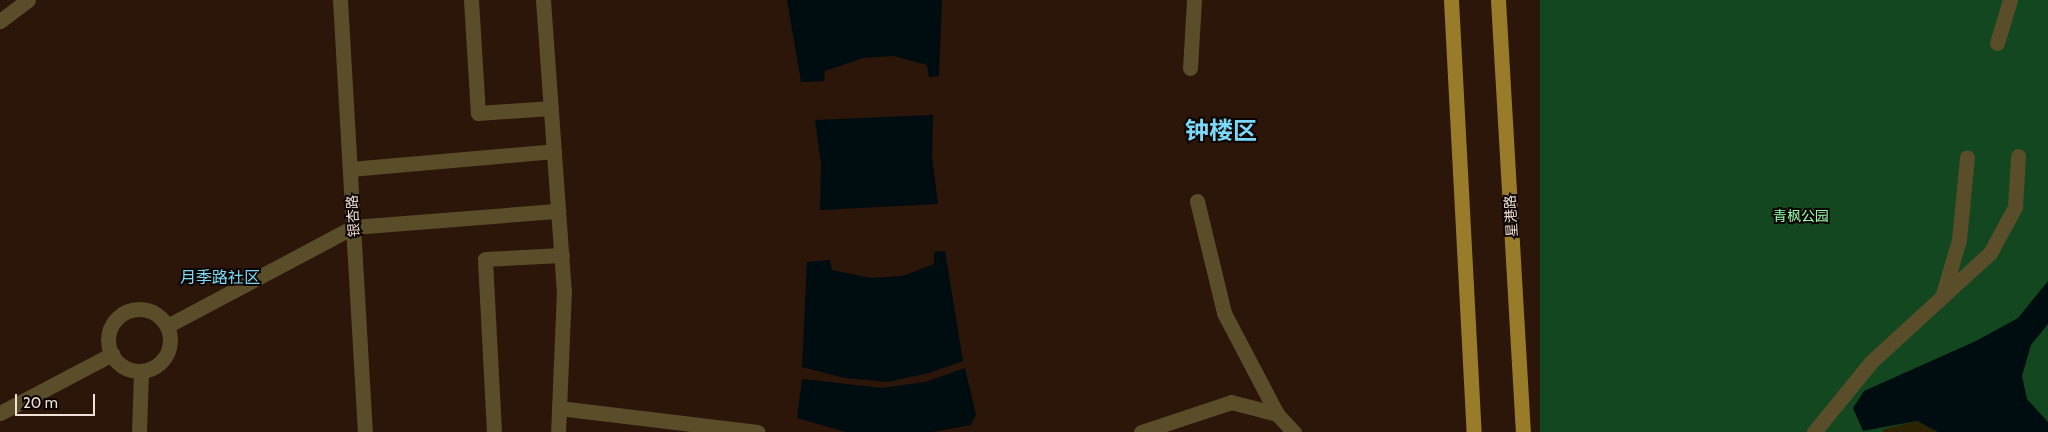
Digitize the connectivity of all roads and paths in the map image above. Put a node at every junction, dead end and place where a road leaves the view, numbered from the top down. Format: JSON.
{"nodes":[{"id":1,"x":28,"y":0,"type":"edge"},
{"id":2,"x":340,"y":0,"type":"edge"},
{"id":3,"x":471,"y":0,"type":"edge"},
{"id":4,"x":543,"y":0,"type":"edge"},
{"id":5,"x":1194,"y":0,"type":"edge"},
{"id":6,"x":1451,"y":0,"type":"edge"},
{"id":7,"x":1498,"y":0,"type":"edge"},
{"id":8,"x":2010,"y":0,"type":"edge"},
{"id":9,"x":0,"y":21,"type":"edge"},
{"id":10,"x":1998,"y":43,"type":"dead end"},
{"id":11,"x":1190,"y":68,"type":"dead end"},
{"id":12,"x":551,"y":108,"type":"junction"},
{"id":13,"x":554,"y":151,"type":"junction"},
{"id":14,"x":2018,"y":156,"type":"dead end"},
{"id":15,"x":1967,"y":157,"type":"dead end"},
{"id":16,"x":350,"y":169,"type":"junction"},
{"id":17,"x":1197,"y":201,"type":"dead end"},
{"id":18,"x":558,"y":211,"type":"junction"},
{"id":19,"x":353,"y":227,"type":"junction"},
{"id":20,"x":562,"y":255,"type":"junction"},
{"id":21,"x":1943,"y":295,"type":"junction"},
{"id":22,"x":167,"y":326,"type":"junction"},
{"id":23,"x":112,"y":354,"type":"junction"},
{"id":24,"x":141,"y":372,"type":"junction"},
{"id":25,"x":559,"y":408,"type":"junction"},
{"id":26,"x":0,"y":413,"type":"edge"},
{"id":27,"x":1277,"y":414,"type":"junction"},
{"id":28,"x":140,"y":432,"type":"edge"},
{"id":29,"x":365,"y":432,"type":"edge"},
{"id":30,"x":494,"y":432,"type":"edge"},
{"id":31,"x":558,"y":432,"type":"edge"},
{"id":32,"x":758,"y":432,"type":"edge"},
{"id":33,"x":1141,"y":432,"type":"edge"},
{"id":34,"x":1294,"y":432,"type":"edge"},
{"id":35,"x":1474,"y":432,"type":"edge"},
{"id":36,"x":1523,"y":432,"type":"edge"},
{"id":37,"x":1814,"y":432,"type":"edge"}],
"edges":[{"from":1,"to":9,"type":"street"},
{"from":2,"to":16,"type":"street","name":"银杏路"},
{"from":3,"to":12,"type":"street"},
{"from":4,"to":12,"type":"street"},
{"from":5,"to":11,"type":"street"},
{"from":6,"to":35,"type":"main road"},
{"from":7,"to":36,"type":"main road","name":"星港路"},
{"from":8,"to":10,"type":"street"},
{"from":12,"to":13,"type":"street"},
{"from":13,"to":16,"type":"street"},
{"from":13,"to":18,"type":"street"},
{"from":14,"to":21,"type":"street"},
{"from":15,"to":21,"type":"street"},
{"from":16,"to":19,"type":"street","name":"银杏路"},
{"from":17,"to":27,"type":"street"},
{"from":18,"to":19,"type":"street"},
{"from":18,"to":20,"type":"street"},
{"from":19,"to":22,"type":"street"},
{"from":19,"to":29,"type":"street","name":"银杏路"},
{"from":20,"to":25,"type":"street"},
{"from":20,"to":30,"type":"street"},
{"from":21,"to":37,"type":"street"},
{"from":22,"to":23,"type":"street"},
{"from":22,"to":24,"type":"street"},
{"from":23,"to":24,"type":"street"},
{"from":23,"to":26,"type":"street"},
{"from":24,"to":28,"type":"street"},
{"from":25,"to":31,"type":"street"},
{"from":25,"to":32,"type":"street"},
{"from":27,"to":33,"type":"street"},
{"from":27,"to":34,"type":"street"}]}
